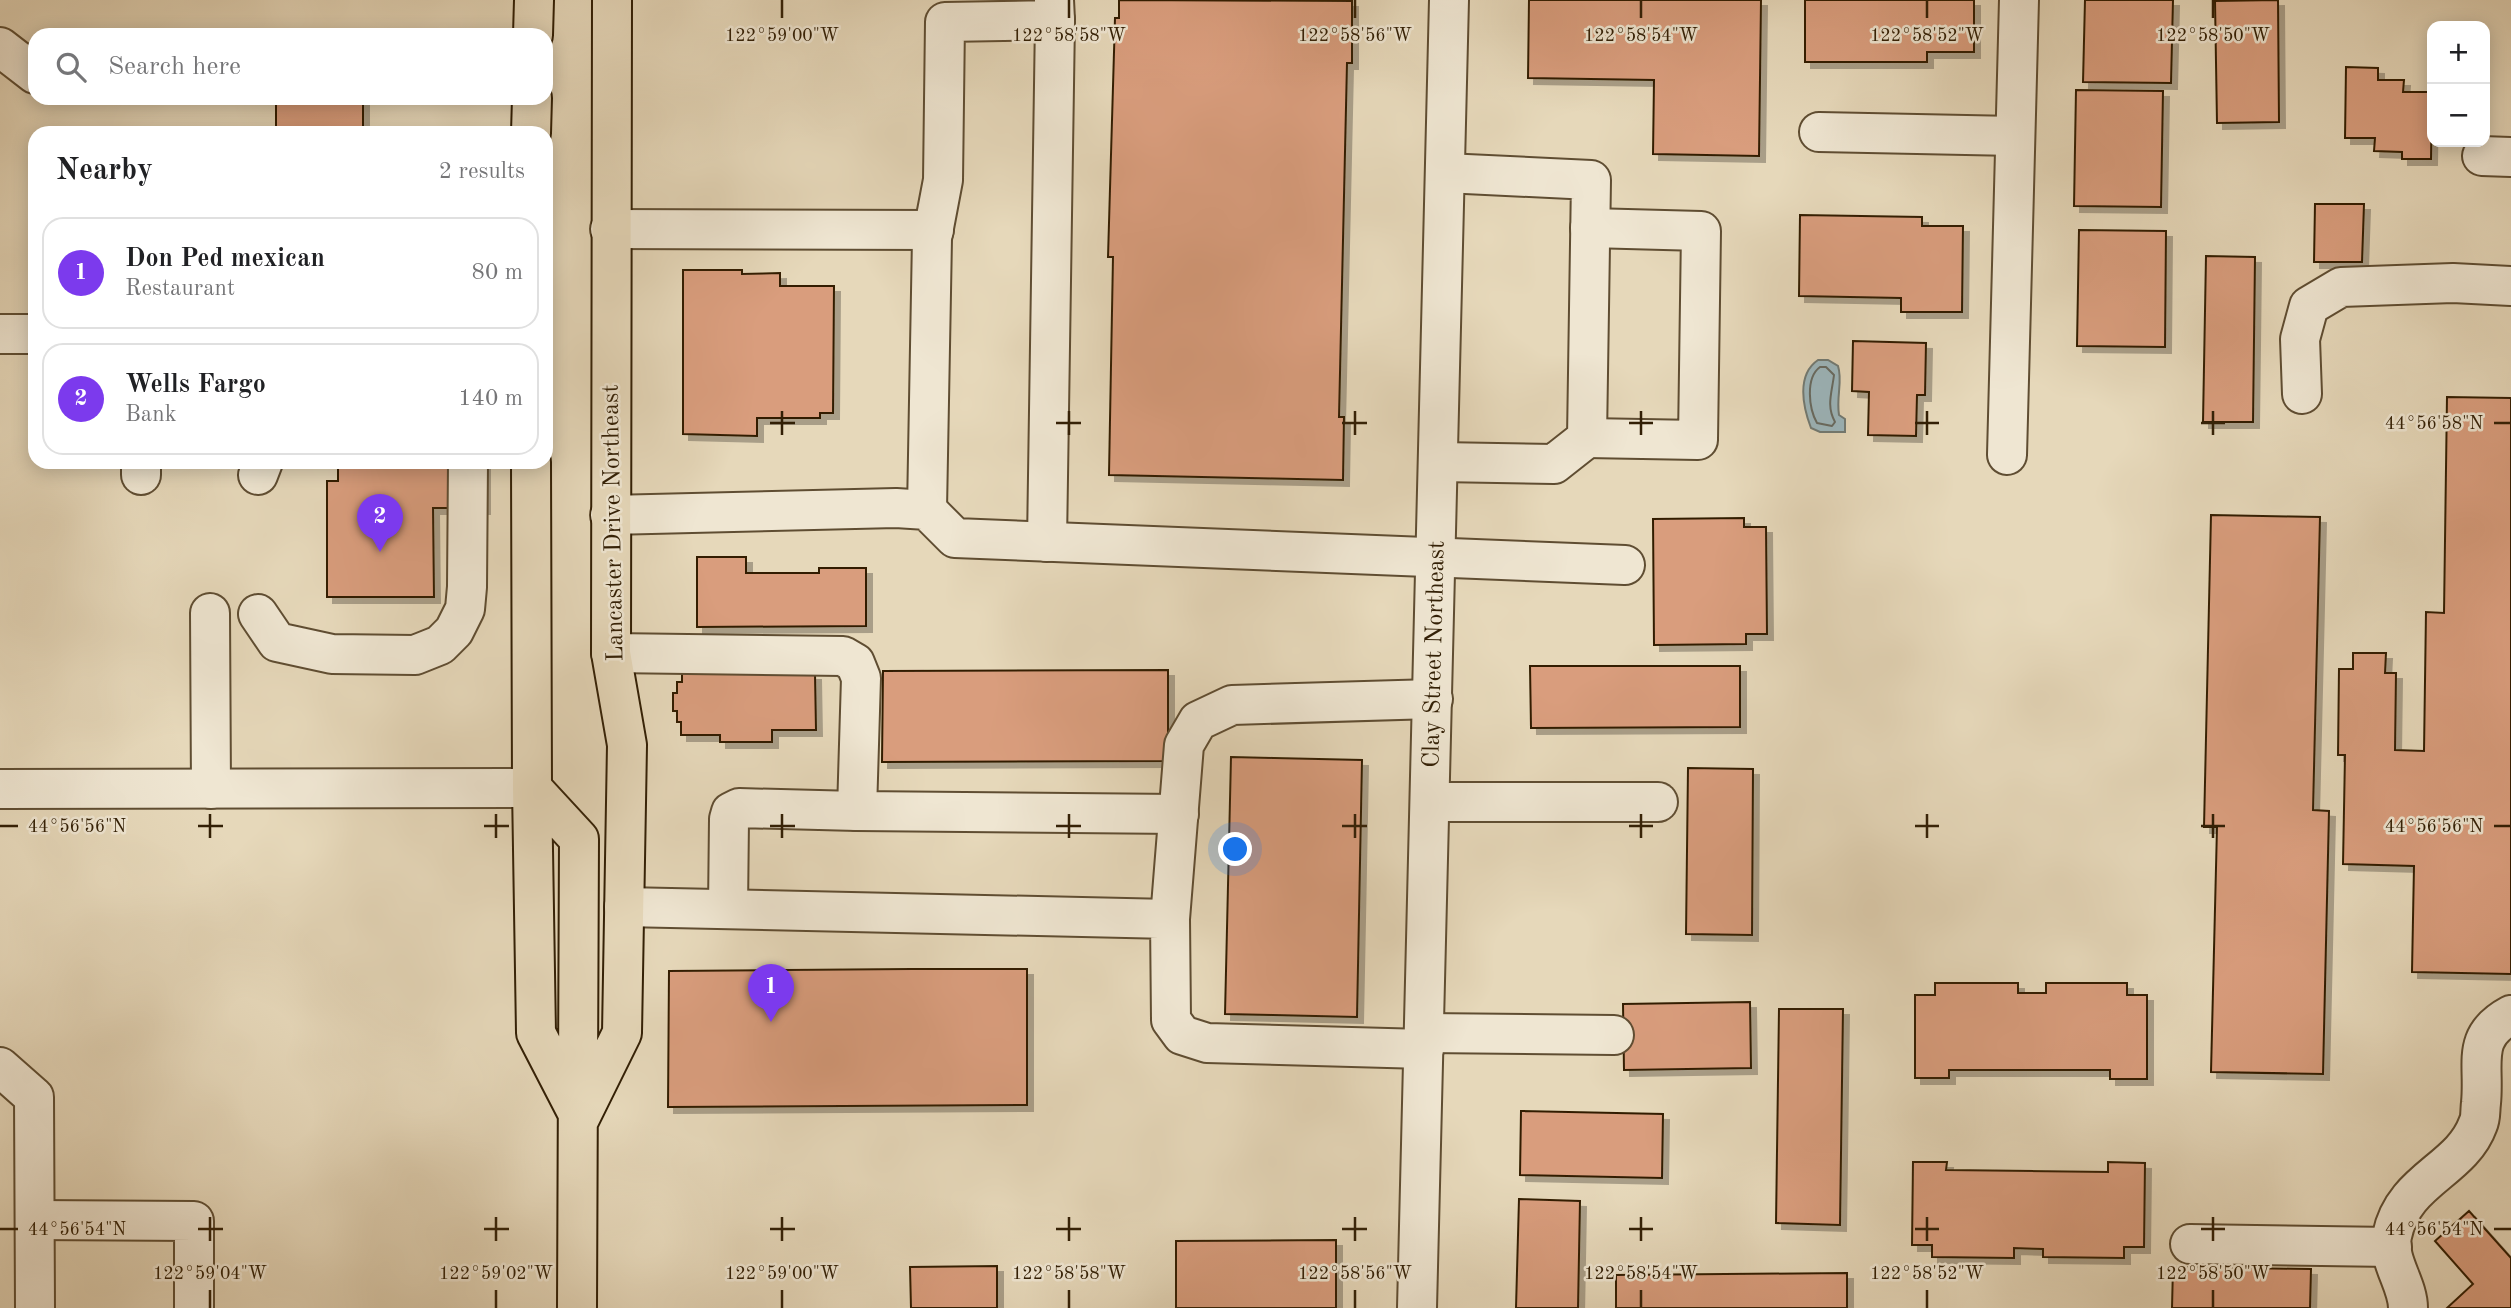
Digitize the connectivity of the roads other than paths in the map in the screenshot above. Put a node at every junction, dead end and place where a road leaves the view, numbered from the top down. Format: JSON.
{"nodes":[{"id":1,"x":534,"y":0,"type":"edge"},
{"id":2,"x":612,"y":0,"type":"edge"},
{"id":3,"x":1449,"y":0,"type":"edge"},
{"id":4,"x":2019,"y":0,"type":"edge"},
{"id":5,"x":1054,"y":10,"type":"edge"},
{"id":6,"x":533,"y":28,"type":"edge"},
{"id":7,"x":0,"y":47,"type":"edge"},
{"id":8,"x":28,"y":69,"type":"edge"},
{"id":9,"x":532,"y":105,"type":"edge"},
{"id":10,"x":531,"y":126,"type":"edge"},
{"id":11,"x":1819,"y":132,"type":"dead end"},
{"id":12,"x":2015,"y":136,"type":"junction"},
{"id":13,"x":1446,"y":173,"type":"junction"},
{"id":14,"x":1590,"y":228,"type":"junction"},
{"id":15,"x":610,"y":229,"type":"junction"},
{"id":16,"x":934,"y":230,"type":"junction"},
{"id":17,"x":2511,"y":286,"type":"edge"},
{"id":18,"x":0,"y":334,"type":"edge"},
{"id":19,"x":28,"y":334,"type":"edge"},
{"id":20,"x":2302,"y":394,"type":"dead end"},
{"id":21,"x":1587,"y":438,"type":"junction"},
{"id":22,"x":2007,"y":455,"type":"dead end"},
{"id":23,"x":1439,"y":462,"type":"junction"},
{"id":24,"x":446,"y":469,"type":"edge"},
{"id":25,"x":468,"y":469,"type":"edge"},
{"id":26,"x":531,"y":469,"type":"edge"},
{"id":27,"x":927,"y":510,"type":"junction"},
{"id":28,"x":610,"y":515,"type":"junction"},
{"id":29,"x":1047,"y":542,"type":"junction"},
{"id":30,"x":1436,"y":556,"type":"junction"},
{"id":31,"x":1625,"y":565,"type":"dead end"},
{"id":32,"x":211,"y":613,"type":"dead end"},
{"id":33,"x":258,"y":614,"type":"dead end"},
{"id":34,"x":440,"y":645,"type":"junction"},
{"id":35,"x":611,"y":653,"type":"junction"},
{"id":36,"x":1433,"y":699,"type":"junction"},
{"id":37,"x":532,"y":788,"type":"junction"},
{"id":38,"x":0,"y":789,"type":"edge"},
{"id":39,"x":211,"y":789,"type":"junction"},
{"id":40,"x":1430,"y":802,"type":"junction"},
{"id":41,"x":1658,"y":802,"type":"dead end"},
{"id":42,"x":857,"y":811,"type":"junction"},
{"id":43,"x":1179,"y":814,"type":"junction"},
{"id":44,"x":624,"y":907,"type":"junction"},
{"id":45,"x":727,"y":909,"type":"junction"},
{"id":46,"x":1170,"y":919,"type":"junction"},
{"id":47,"x":2511,"y":1015,"type":"edge"},
{"id":48,"x":1614,"y":1035,"type":"dead end"},
{"id":49,"x":1424,"y":1041,"type":"junction"},
{"id":50,"x":0,"y":1067,"type":"edge"},
{"id":51,"x":580,"y":1118,"type":"junction"},
{"id":52,"x":35,"y":1220,"type":"junction"},
{"id":53,"x":2190,"y":1244,"type":"dead end"},
{"id":54,"x":2392,"y":1247,"type":"junction"},
{"id":55,"x":35,"y":1308,"type":"edge"},
{"id":56,"x":194,"y":1308,"type":"edge"},
{"id":57,"x":578,"y":1308,"type":"edge"},
{"id":58,"x":1418,"y":1308,"type":"edge"},
{"id":59,"x":2408,"y":1308,"type":"edge"}],
"edges":[{"from":1,"to":6,"type":"main road"},
{"from":2,"to":15,"type":"main road","name":"Lancaster Drive Northeast"},
{"from":3,"to":13,"type":"street","name":"Clay Street Northeast"},
{"from":4,"to":12,"type":"street"},
{"from":5,"to":16,"type":"street"},
{"from":5,"to":29,"type":"street"},
{"from":7,"to":8,"type":"street"},
{"from":9,"to":10,"type":"main road"},
{"from":11,"to":12,"type":"street"},
{"from":12,"to":22,"type":"street"},
{"from":13,"to":14,"type":"street"},
{"from":13,"to":23,"type":"street","name":"Clay Street Northeast"},
{"from":14,"to":21,"type":"street"},
{"from":14,"to":21,"type":"street"},
{"from":15,"to":16,"type":"street"},
{"from":15,"to":28,"type":"main road","name":"Lancaster Drive Northeast"},
{"from":16,"to":27,"type":"street"},
{"from":17,"to":20,"type":"street"},
{"from":18,"to":19,"type":"street"},
{"from":21,"to":23,"type":"street"},
{"from":23,"to":30,"type":"street","name":"Clay Street Northeast"},
{"from":24,"to":34,"type":"street"},
{"from":25,"to":34,"type":"street"},
{"from":26,"to":37,"type":"main road","name":"Lancaster Drive Northeast"},
{"from":27,"to":28,"type":"street"},
{"from":27,"to":29,"type":"street"},
{"from":28,"to":35,"type":"main road","name":"Lancaster Drive Northeast"},
{"from":29,"to":30,"type":"street"},
{"from":30,"to":31,"type":"street"},
{"from":30,"to":36,"type":"street","name":"Clay Street Northeast"},
{"from":32,"to":39,"type":"street"},
{"from":33,"to":34,"type":"street"},
{"from":35,"to":42,"type":"street"},
{"from":35,"to":44,"type":"main road","name":"Lancaster Drive Northeast"},
{"from":36,"to":40,"type":"street","name":"Clay Street Northeast"},
{"from":36,"to":43,"type":"street"},
{"from":37,"to":39,"type":"street"},
{"from":37,"to":51,"type":"main road","name":"Lancaster Drive Northeast"},
{"from":38,"to":39,"type":"street"},
{"from":40,"to":41,"type":"street"},
{"from":40,"to":49,"type":"street","name":"Clay Street Northeast"},
{"from":42,"to":43,"type":"street"},
{"from":42,"to":45,"type":"street"},
{"from":43,"to":46,"type":"street"},
{"from":44,"to":45,"type":"street"},
{"from":44,"to":51,"type":"main road","name":"Lancaster Drive Northeast"},
{"from":45,"to":46,"type":"street"},
{"from":46,"to":49,"type":"street"},
{"from":47,"to":54,"type":"street"},
{"from":48,"to":49,"type":"street"},
{"from":49,"to":58,"type":"street","name":"Clay Street Northeast"},
{"from":50,"to":52,"type":"street"},
{"from":51,"to":57,"type":"main road","name":"Lancaster Drive Northeast"},
{"from":52,"to":55,"type":"street"},
{"from":52,"to":56,"type":"street"},
{"from":53,"to":54,"type":"street"},
{"from":54,"to":59,"type":"street"}]}
